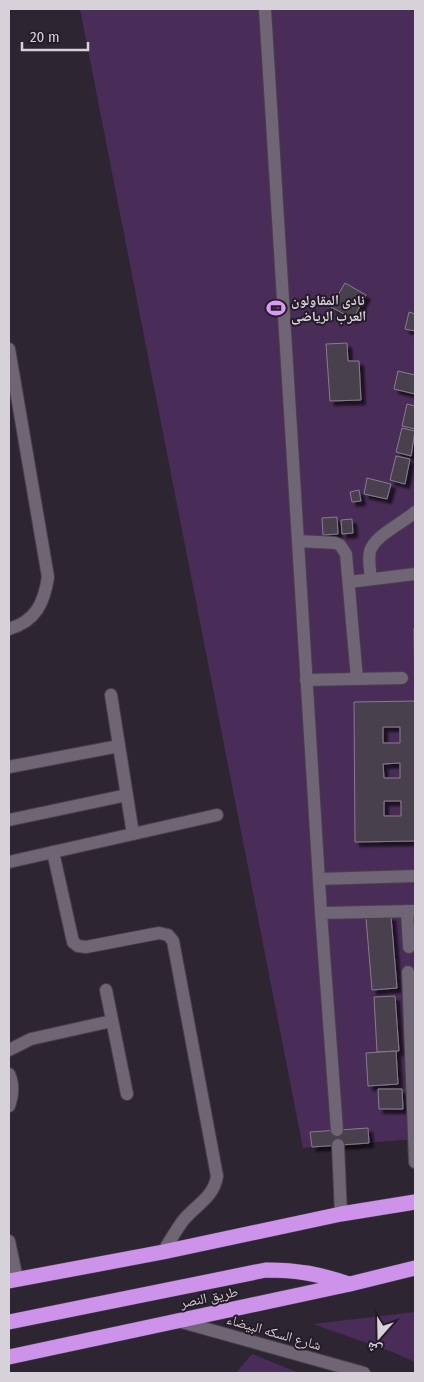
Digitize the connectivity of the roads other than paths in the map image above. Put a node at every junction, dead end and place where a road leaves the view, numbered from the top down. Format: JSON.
{"nodes":[{"id":1,"x":265,"y":9,"type":"edge"},
{"id":2,"x":9,"y":349,"type":"edge"},
{"id":3,"x":415,"y":512,"type":"edge"},
{"id":4,"x":298,"y":541,"type":"junction"},
{"id":5,"x":415,"y":574,"type":"edge"},
{"id":6,"x":371,"y":579,"type":"junction"},
{"id":7,"x":349,"y":582,"type":"junction"},
{"id":8,"x":9,"y":629,"type":"edge"},
{"id":9,"x":402,"y":678,"type":"dead end"},
{"id":10,"x":356,"y":679,"type":"junction"},
{"id":11,"x":306,"y":680,"type":"junction"},
{"id":12,"x":111,"y":695,"type":"dead end"},
{"id":13,"x":119,"y":746,"type":"junction"},
{"id":14,"x":9,"y":767,"type":"edge"},
{"id":15,"x":127,"y":795,"type":"junction"},
{"id":16,"x":217,"y":815,"type":"dead end"},
{"id":17,"x":9,"y":820,"type":"edge"},
{"id":18,"x":133,"y":834,"type":"junction"},
{"id":19,"x":53,"y":852,"type":"junction"},
{"id":20,"x":9,"y":862,"type":"edge"},
{"id":21,"x":415,"y":876,"type":"edge"},
{"id":22,"x":319,"y":879,"type":"junction"},
{"id":23,"x":411,"y":911,"type":"edge"},
{"id":24,"x":321,"y":913,"type":"junction"},
{"id":25,"x":409,"y":947,"type":"dead end"},
{"id":26,"x":408,"y":972,"type":"dead end"},
{"id":27,"x":106,"y":990,"type":"dead end"},
{"id":28,"x":112,"y":1020,"type":"junction"},
{"id":29,"x":9,"y":1050,"type":"edge"},
{"id":30,"x":9,"y":1074,"type":"edge"},
{"id":31,"x":127,"y":1094,"type":"dead end"},
{"id":32,"x":414,"y":1099,"type":"edge"},
{"id":33,"x":9,"y":1106,"type":"edge"},
{"id":34,"x":337,"y":1130,"type":"dead end"},
{"id":35,"x":338,"y":1145,"type":"dead end"},
{"id":36,"x":415,"y":1162,"type":"edge"},
{"id":37,"x":415,"y":1202,"type":"edge"},
{"id":38,"x":341,"y":1214,"type":"junction"},
{"id":39,"x":9,"y":1241,"type":"edge"},
{"id":40,"x":163,"y":1252,"type":"junction"},
{"id":41,"x":415,"y":1268,"type":"edge"},
{"id":42,"x":13,"y":1280,"type":"edge"},
{"id":43,"x":350,"y":1284,"type":"junction"},
{"id":44,"x":176,"y":1320,"type":"junction"},
{"id":45,"x":9,"y":1322,"type":"edge"},
{"id":46,"x":9,"y":1357,"type":"edge"},
{"id":47,"x":364,"y":1373,"type":"edge"}],
"edges":[{"from":1,"to":4,"type":"street"},
{"from":2,"to":8,"type":"street"},
{"from":3,"to":6,"type":"street"},
{"from":4,"to":7,"type":"street"},
{"from":4,"to":11,"type":"street"},
{"from":5,"to":6,"type":"street"},
{"from":6,"to":7,"type":"street"},
{"from":7,"to":10,"type":"street"},
{"from":9,"to":10,"type":"street"},
{"from":10,"to":11,"type":"street"},
{"from":11,"to":22,"type":"street"},
{"from":12,"to":13,"type":"street"},
{"from":13,"to":14,"type":"street"},
{"from":13,"to":15,"type":"street"},
{"from":15,"to":17,"type":"street"},
{"from":15,"to":18,"type":"street"},
{"from":16,"to":18,"type":"street"},
{"from":18,"to":19,"type":"street"},
{"from":19,"to":20,"type":"street"},
{"from":19,"to":40,"type":"street"},
{"from":21,"to":22,"type":"street"},
{"from":22,"to":24,"type":"street"},
{"from":23,"to":24,"type":"street"},
{"from":23,"to":25,"type":"street"},
{"from":24,"to":34,"type":"street"},
{"from":26,"to":32,"type":"street"},
{"from":27,"to":28,"type":"street"},
{"from":28,"to":29,"type":"street"},
{"from":28,"to":31,"type":"street"},
{"from":30,"to":33,"type":"street"},
{"from":32,"to":36,"type":"street"},
{"from":35,"to":38,"type":"street"},
{"from":37,"to":38,"type":"highway"},
{"from":38,"to":40,"type":"highway"},
{"from":39,"to":42,"type":"street"},
{"from":40,"to":42,"type":"highway"},
{"from":41,"to":43,"type":"highway","name":"طريق النصر"},
{"from":43,"to":44,"type":"highway","name":"طريق النصر"},
{"from":43,"to":45,"type":"highway"},
{"from":44,"to":46,"type":"highway","name":"طريق النصر"},
{"from":44,"to":47,"type":"street","name":"شارع السكه البيضاء"}]}
